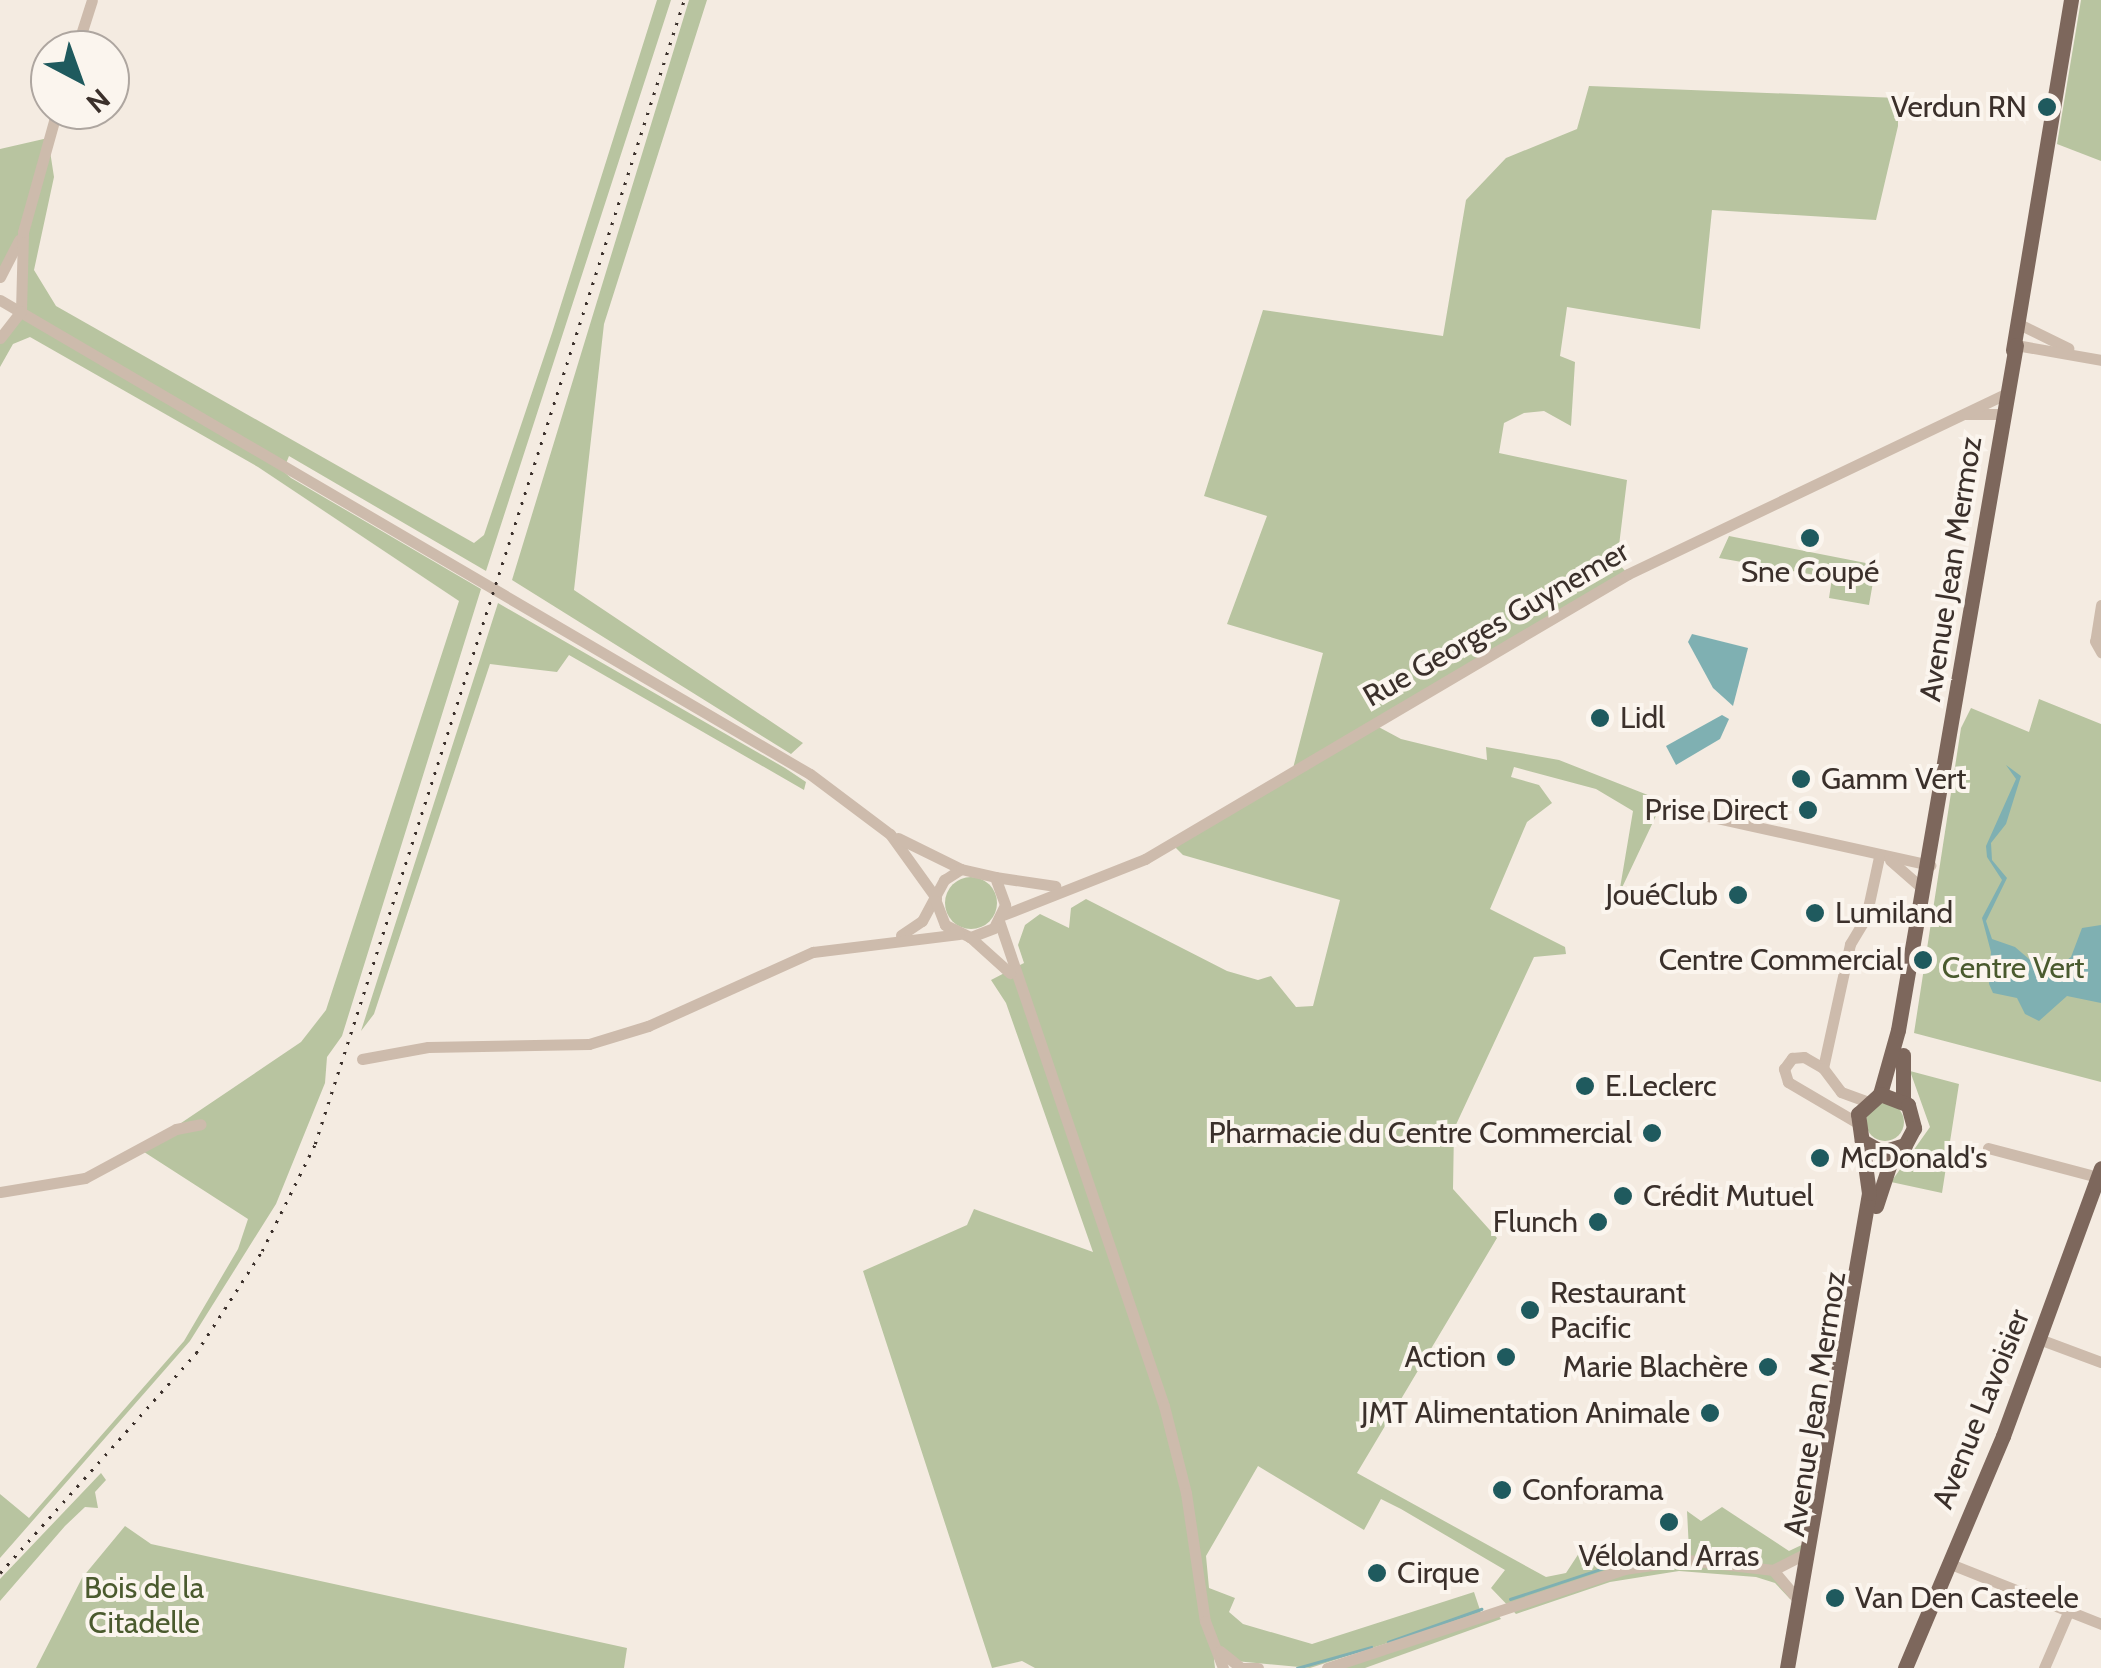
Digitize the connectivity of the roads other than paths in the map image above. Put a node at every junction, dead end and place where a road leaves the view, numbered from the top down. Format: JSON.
{"nodes":[{"id":1,"x":92,"y":0,"type":"edge"},
{"id":2,"x":2072,"y":0,"type":"edge"},
{"id":3,"x":82,"y":30,"type":"edge"},
{"id":4,"x":52,"y":130,"type":"edge"},
{"id":5,"x":24,"y":232,"type":"junction"},
{"id":6,"x":0,"y":277,"type":"edge"},
{"id":7,"x":0,"y":300,"type":"edge"},
{"id":8,"x":21,"y":311,"type":"junction"},
{"id":9,"x":2019,"y":324,"type":"junction"},
{"id":10,"x":0,"y":338,"type":"edge"},
{"id":11,"x":2016,"y":345,"type":"junction"},
{"id":12,"x":2076,"y":352,"type":"junction"},
{"id":13,"x":2101,"y":360,"type":"edge"},
{"id":14,"x":2008,"y":393,"type":"junction"},
{"id":15,"x":2004,"y":414,"type":"junction"},
{"id":16,"x":1960,"y":415,"type":"junction"},
{"id":17,"x":2101,"y":605,"type":"edge"},
{"id":18,"x":2101,"y":652,"type":"edge"},
{"id":19,"x":1948,"y":753,"type":"junction"},
{"id":20,"x":1698,"y":814,"type":"dead end"},
{"id":21,"x":890,"y":834,"type":"junction"},
{"id":22,"x":1885,"y":858,"type":"junction"},
{"id":23,"x":1926,"y":860,"type":"junction"},
{"id":24,"x":961,"y":869,"type":"junction"},
{"id":25,"x":995,"y":877,"type":"junction"},
{"id":26,"x":1064,"y":887,"type":"junction"},
{"id":27,"x":1925,"y":895,"type":"junction"},
{"id":28,"x":936,"y":900,"type":"junction"},
{"id":29,"x":1001,"y":918,"type":"junction"},
{"id":30,"x":965,"y":936,"type":"junction"},
{"id":31,"x":898,"y":937,"type":"junction"},
{"id":32,"x":1016,"y":980,"type":"junction"},
{"id":33,"x":362,"y":1058,"type":"dead end"},
{"id":34,"x":1823,"y":1068,"type":"junction"},
{"id":35,"x":1873,"y":1098,"type":"junction"},
{"id":36,"x":1903,"y":1100,"type":"junction"},
{"id":37,"x":1856,"y":1122,"type":"junction"},
{"id":38,"x":200,"y":1124,"type":"dead end"},
{"id":39,"x":1862,"y":1141,"type":"junction"},
{"id":40,"x":1988,"y":1148,"type":"dead end"},
{"id":41,"x":1894,"y":1151,"type":"junction"},
{"id":42,"x":2099,"y":1172,"type":"edge"},
{"id":43,"x":0,"y":1192,"type":"edge"},
{"id":44,"x":2039,"y":1338,"type":"junction"},
{"id":45,"x":2101,"y":1362,"type":"edge"},
{"id":46,"x":1808,"y":1552,"type":"junction"},
{"id":47,"x":1948,"y":1564,"type":"junction"},
{"id":48,"x":1774,"y":1570,"type":"junction"},
{"id":49,"x":1800,"y":1602,"type":"junction"},
{"id":50,"x":2069,"y":1610,"type":"junction"},
{"id":51,"x":2101,"y":1624,"type":"edge"},
{"id":52,"x":1219,"y":1650,"type":"junction"},
{"id":53,"x":1223,"y":1668,"type":"edge"},
{"id":54,"x":1239,"y":1668,"type":"edge"},
{"id":55,"x":1258,"y":1668,"type":"edge"},
{"id":56,"x":1327,"y":1668,"type":"edge"},
{"id":57,"x":1788,"y":1668,"type":"edge"},
{"id":58,"x":1797,"y":1668,"type":"edge"},
{"id":59,"x":1905,"y":1668,"type":"edge"},
{"id":60,"x":2044,"y":1668,"type":"edge"}],
"edges":[{"from":1,"to":3,"type":"street"},
{"from":2,"to":9,"type":"main road","name":"Avenue Jean Mermoz"},
{"from":4,"to":5,"type":"street"},
{"from":5,"to":6,"type":"street"},
{"from":5,"to":8,"type":"street"},
{"from":7,"to":8,"type":"street"},
{"from":8,"to":10,"type":"street"},
{"from":8,"to":21,"type":"street"},
{"from":9,"to":11,"type":"main road","name":"Avenue Jean Mermoz"},
{"from":9,"to":12,"type":"street"},
{"from":11,"to":12,"type":"street"},
{"from":11,"to":14,"type":"main road","name":"Avenue Jean Mermoz"},
{"from":12,"to":13,"type":"street"},
{"from":14,"to":15,"type":"main road","name":"Avenue Jean Mermoz"},
{"from":14,"to":16,"type":"street","name":"Rue Georges Guynemer"},
{"from":15,"to":16,"type":"street"},
{"from":15,"to":19,"type":"main road","name":"Avenue Jean Mermoz"},
{"from":16,"to":26,"type":"street","name":"Rue Georges Guynemer"},
{"from":17,"to":18,"type":"street"},
{"from":19,"to":23,"type":"main road","name":"Avenue Jean Mermoz"},
{"from":19,"to":27,"type":"main road","name":"Avenue Jean Mermoz"},
{"from":20,"to":22,"type":"street"},
{"from":21,"to":24,"type":"street"},
{"from":21,"to":28,"type":"street"},
{"from":22,"to":23,"type":"street"},
{"from":22,"to":27,"type":"street"},
{"from":22,"to":34,"type":"street"},
{"from":23,"to":27,"type":"main road","name":"Avenue Jean Mermoz"},
{"from":24,"to":25,"type":"street"},
{"from":24,"to":28,"type":"street"},
{"from":25,"to":26,"type":"street","name":"Rue Georges Guynemer"},
{"from":25,"to":29,"type":"street"},
{"from":26,"to":29,"type":"street","name":"Rue Georges Guynemer"},
{"from":27,"to":35,"type":"main road","name":"Avenue Jean Mermoz"},
{"from":27,"to":36,"type":"main road","name":"Avenue Jean Mermoz"},
{"from":28,"to":30,"type":"street"},
{"from":28,"to":31,"type":"street"},
{"from":29,"to":30,"type":"street"},
{"from":29,"to":32,"type":"street"},
{"from":30,"to":31,"type":"street"},
{"from":30,"to":32,"type":"street"},
{"from":31,"to":33,"type":"street"},
{"from":32,"to":52,"type":"street"},
{"from":34,"to":35,"type":"street"},
{"from":34,"to":37,"type":"street"},
{"from":35,"to":36,"type":"main road"},
{"from":35,"to":37,"type":"main road"},
{"from":36,"to":41,"type":"main road"},
{"from":37,"to":39,"type":"main road"},
{"from":38,"to":43,"type":"street"},
{"from":39,"to":41,"type":"main road"},
{"from":39,"to":46,"type":"main road","name":"Avenue Jean Mermoz"},
{"from":40,"to":42,"type":"street"},
{"from":41,"to":58,"type":"main road","name":"Avenue Jean Mermoz"},
{"from":42,"to":44,"type":"main road","name":"Avenue Lavoisier"},
{"from":44,"to":45,"type":"street"},
{"from":44,"to":47,"type":"main road","name":"Avenue Lavoisier"},
{"from":46,"to":48,"type":"street"},
{"from":46,"to":49,"type":"main road","name":"Avenue Jean Mermoz"},
{"from":47,"to":50,"type":"street"},
{"from":47,"to":59,"type":"main road","name":"Avenue Lavoisier"},
{"from":48,"to":49,"type":"street"},
{"from":48,"to":56,"type":"street"},
{"from":49,"to":57,"type":"main road","name":"Avenue Jean Mermoz"},
{"from":50,"to":51,"type":"street"},
{"from":50,"to":60,"type":"street"},
{"from":52,"to":53,"type":"street"},
{"from":52,"to":54,"type":"street"},
{"from":54,"to":55,"type":"street"}]}
